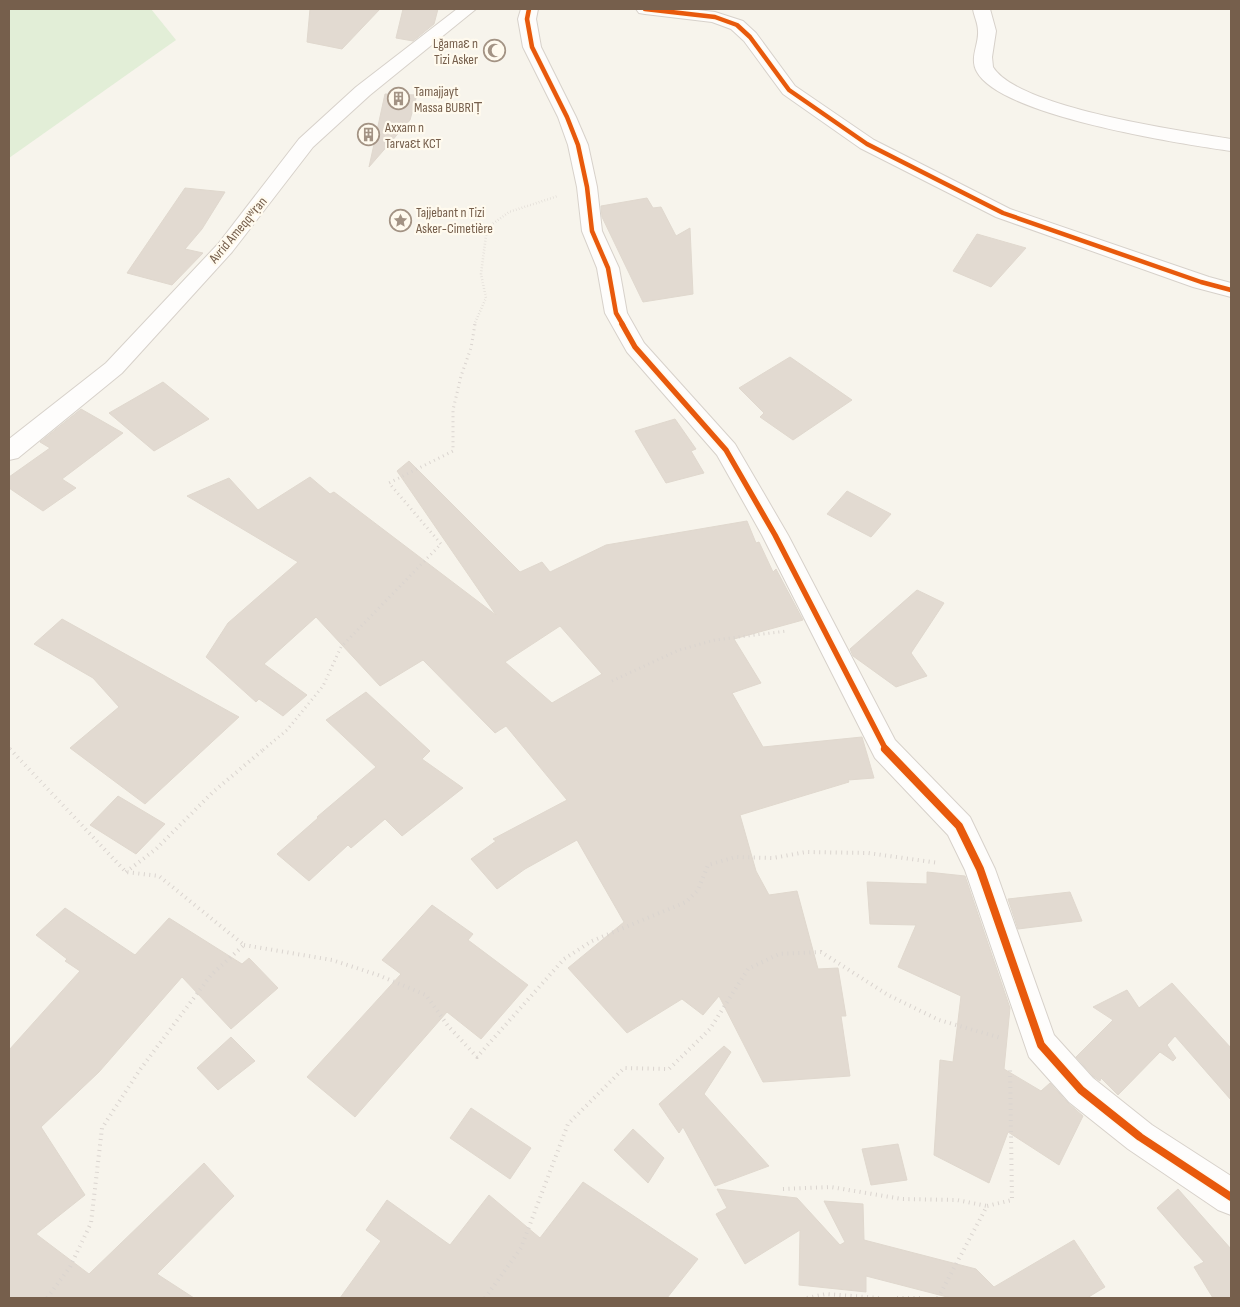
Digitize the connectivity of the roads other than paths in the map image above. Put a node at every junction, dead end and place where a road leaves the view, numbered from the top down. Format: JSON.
{"nodes":[{"id":1,"x":467,"y":9,"type":"edge"},
{"id":2,"x":529,"y":9,"type":"edge"},
{"id":3,"x":645,"y":9,"type":"edge"},
{"id":4,"x":981,"y":9,"type":"edge"},
{"id":5,"x":1231,"y":145,"type":"edge"},
{"id":6,"x":1200,"y":282,"type":"junction"},
{"id":7,"x":1231,"y":290,"type":"edge"},
{"id":8,"x":1231,"y":303,"type":"edge"},
{"id":9,"x":9,"y":452,"type":"edge"},
{"id":10,"x":1231,"y":1197,"type":"edge"}],
"edges":[{"from":1,"to":9,"type":"street","name":"Avrid Ameqqʷṛan"},
{"from":2,"to":10,"type":"street"},
{"from":3,"to":6,"type":"street"},
{"from":4,"to":5,"type":"street"},
{"from":6,"to":7,"type":"street"},
{"from":6,"to":8,"type":"street"}]}
